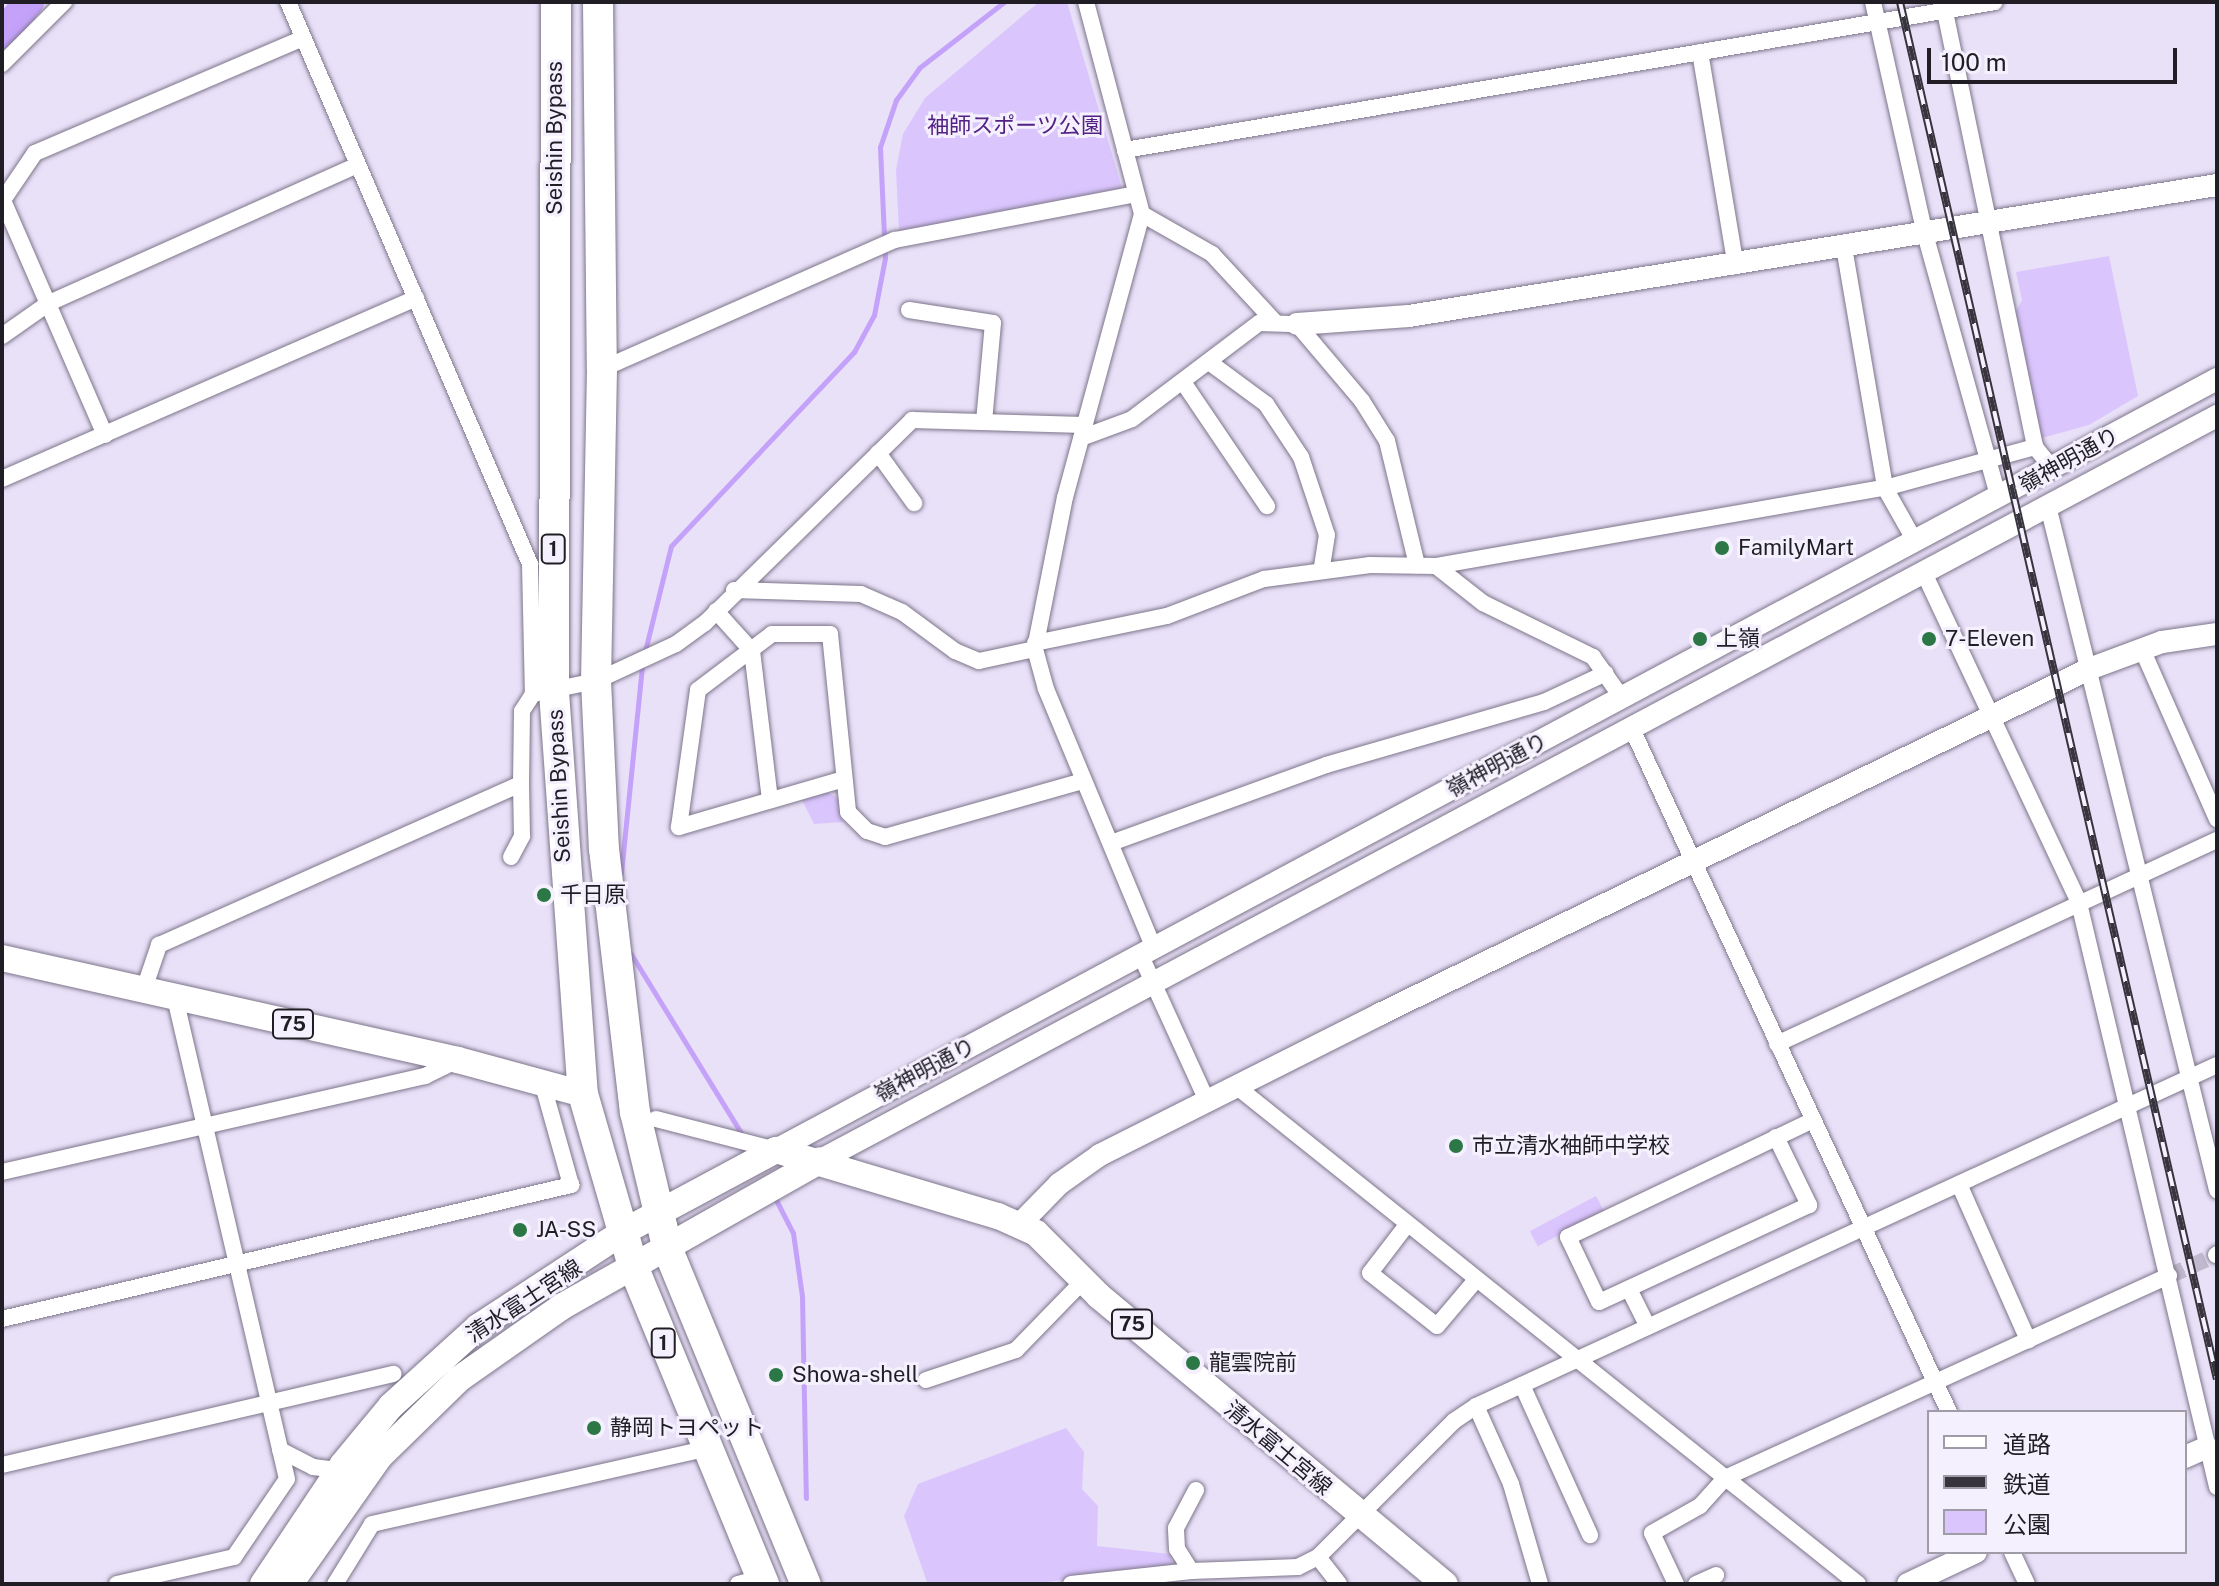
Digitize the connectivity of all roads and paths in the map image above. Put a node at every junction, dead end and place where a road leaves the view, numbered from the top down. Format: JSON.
{"nodes":[{"id":1,"x":64,"y":2,"type":"edge"},
{"id":2,"x":288,"y":2,"type":"edge"},
{"id":3,"x":556,"y":2,"type":"edge"},
{"id":4,"x":598,"y":2,"type":"edge"},
{"id":5,"x":1086,"y":2,"type":"edge"},
{"id":6,"x":1873,"y":2,"type":"edge"},
{"id":7,"x":1995,"y":2,"type":"edge"},
{"id":8,"x":1944,"y":6,"type":"edge"},
{"id":9,"x":1878,"y":24,"type":"junction"},
{"id":10,"x":301,"y":39,"type":"junction"},
{"id":11,"x":1700,"y":52,"type":"junction"},
{"id":12,"x":2,"y":64,"type":"edge"},
{"id":13,"x":1125,"y":150,"type":"junction"},
{"id":14,"x":357,"y":165,"type":"junction"},
{"id":15,"x":2217,"y":185,"type":"edge"},
{"id":16,"x":1136,"y":194,"type":"junction"},
{"id":17,"x":1142,"y":214,"type":"junction"},
{"id":18,"x":1991,"y":224,"type":"junction"},
{"id":19,"x":1925,"y":234,"type":"junction"},
{"id":20,"x":1844,"y":247,"type":"junction"},
{"id":21,"x":1736,"y":266,"type":"junction"},
{"id":22,"x":416,"y":298,"type":"junction"},
{"id":23,"x":49,"y":303,"type":"junction"},
{"id":24,"x":909,"y":310,"type":"dead end"},
{"id":25,"x":1287,"y":323,"type":"junction"},
{"id":26,"x":2,"y":336,"type":"edge"},
{"id":27,"x":1209,"y":362,"type":"junction"},
{"id":28,"x":602,"y":369,"type":"junction"},
{"id":29,"x":2217,"y":379,"type":"edge"},
{"id":30,"x":1183,"y":382,"type":"junction"},
{"id":31,"x":2217,"y":416,"type":"edge"},
{"id":32,"x":984,"y":422,"type":"junction"},
{"id":33,"x":1082,"y":432,"type":"junction"},
{"id":34,"x":105,"y":435,"type":"junction"},
{"id":35,"x":2035,"y":447,"type":"junction"},
{"id":36,"x":878,"y":453,"type":"junction"},
{"id":37,"x":1984,"y":460,"type":"junction"},
{"id":38,"x":2052,"y":468,"type":"junction"},
{"id":39,"x":2,"y":479,"type":"edge"},
{"id":40,"x":1885,"y":488,"type":"junction"},
{"id":41,"x":1999,"y":499,"type":"junction"},
{"id":42,"x":914,"y":503,"type":"dead end"},
{"id":43,"x":1267,"y":506,"type":"dead end"},
{"id":44,"x":2048,"y":506,"type":"junction"},
{"id":45,"x":1915,"y":541,"type":"junction"},
{"id":46,"x":1417,"y":565,"type":"junction"},
{"id":47,"x":1436,"y":566,"type":"junction"},
{"id":48,"x":1321,"y":571,"type":"junction"},
{"id":49,"x":1924,"y":573,"type":"junction"},
{"id":50,"x":734,"y":590,"type":"junction"},
{"id":51,"x":716,"y":611,"type":"junction"},
{"id":52,"x":2217,"y":634,"type":"edge"},
{"id":53,"x":1035,"y":646,"type":"junction"},
{"id":54,"x":2142,"y":649,"type":"junction"},
{"id":55,"x":752,"y":651,"type":"junction"},
{"id":56,"x":2089,"y":669,"type":"junction"},
{"id":57,"x":1606,"y":673,"type":"junction"},
{"id":58,"x":596,"y":681,"type":"junction"},
{"id":59,"x":543,"y":693,"type":"junction"},
{"id":60,"x":1622,"y":698,"type":"junction"},
{"id":61,"x":1992,"y":714,"type":"junction"},
{"id":62,"x":1632,"y":729,"type":"junction"},
{"id":63,"x":844,"y":779,"type":"junction"},
{"id":64,"x":1083,"y":781,"type":"junction"},
{"id":65,"x":521,"y":784,"type":"junction"},
{"id":66,"x":770,"y":800,"type":"junction"},
{"id":67,"x":2217,"y":819,"type":"edge"},
{"id":68,"x":2217,"y":840,"type":"edge"},
{"id":69,"x":1111,"y":843,"type":"junction"},
{"id":70,"x":511,"y":857,"type":"dead end"},
{"id":71,"x":1691,"y":863,"type":"junction"},
{"id":72,"x":2139,"y":879,"type":"junction"},
{"id":73,"x":2079,"y":903,"type":"junction"},
{"id":74,"x":1147,"y":952,"type":"junction"},
{"id":75,"x":2,"y":958,"type":"edge"},
{"id":76,"x":1152,"y":980,"type":"junction"},
{"id":77,"x":143,"y":992,"type":"junction"},
{"id":78,"x":175,"y":999,"type":"junction"},
{"id":79,"x":1777,"y":1044,"type":"junction"},
{"id":80,"x":458,"y":1060,"type":"junction"},
{"id":81,"x":2217,"y":1065,"type":"edge"},
{"id":82,"x":2191,"y":1077,"type":"junction"},
{"id":83,"x":542,"y":1082,"type":"junction"},
{"id":84,"x":1236,"y":1086,"type":"junction"},
{"id":85,"x":583,"y":1094,"type":"junction"},
{"id":86,"x":1207,"y":1101,"type":"junction"},
{"id":87,"x":2129,"y":1105,"type":"junction"},
{"id":88,"x":656,"y":1119,"type":"dead end"},
{"id":89,"x":1813,"y":1120,"type":"junction"},
{"id":90,"x":204,"y":1125,"type":"junction"},
{"id":91,"x":1776,"y":1137,"type":"junction"},
{"id":92,"x":776,"y":1150,"type":"junction"},
{"id":93,"x":2212,"y":1159,"type":"edge"},
{"id":94,"x":821,"y":1160,"type":"junction"},
{"id":95,"x":2,"y":1172,"type":"edge"},
{"id":96,"x":1959,"y":1184,"type":"junction"},
{"id":97,"x":2217,"y":1190,"type":"edge"},
{"id":98,"x":659,"y":1212,"type":"junction"},
{"id":99,"x":1021,"y":1223,"type":"junction"},
{"id":100,"x":1406,"y":1226,"type":"junction"},
{"id":101,"x":1864,"y":1228,"type":"junction"},
{"id":102,"x":623,"y":1232,"type":"junction"},
{"id":103,"x":668,"y":1250,"type":"junction"},
{"id":104,"x":238,"y":1263,"type":"junction"},
{"id":105,"x":633,"y":1266,"type":"junction"},
{"id":106,"x":2169,"y":1276,"type":"junction"},
{"id":107,"x":1084,"y":1280,"type":"junction"},
{"id":108,"x":1475,"y":1281,"type":"junction"},
{"id":109,"x":1629,"y":1289,"type":"junction"},
{"id":110,"x":2,"y":1319,"type":"edge"},
{"id":111,"x":1648,"y":1327,"type":"junction"},
{"id":112,"x":2028,"y":1340,"type":"junction"},
{"id":113,"x":1580,"y":1358,"type":"junction"},
{"id":114,"x":394,"y":1374,"type":"dead end"},
{"id":115,"x":926,"y":1380,"type":"dead end"},
{"id":116,"x":1936,"y":1382,"type":"junction"},
{"id":117,"x":1522,"y":1385,"type":"junction"},
{"id":118,"x":270,"y":1404,"type":"junction"},
{"id":119,"x":1476,"y":1406,"type":"junction"},
{"id":120,"x":1948,"y":1410,"type":"edge"},
{"id":121,"x":2207,"y":1447,"type":"junction"},
{"id":122,"x":706,"y":1449,"type":"junction"},
{"id":123,"x":280,"y":1450,"type":"junction"},
{"id":124,"x":2187,"y":1456,"type":"edge"},
{"id":125,"x":2,"y":1465,"type":"edge"},
{"id":126,"x":339,"y":1470,"type":"junction"},
{"id":127,"x":1725,"y":1478,"type":"junction"},
{"id":128,"x":2217,"y":1487,"type":"edge"},
{"id":129,"x":1196,"y":1490,"type":"dead end"},
{"id":130,"x":1360,"y":1518,"type":"junction"},
{"id":131,"x":1590,"y":1535,"type":"dead end"},
{"id":132,"x":1972,"y":1554,"type":"edge"},
{"id":133,"x":2013,"y":1554,"type":"edge"},
{"id":134,"x":1318,"y":1557,"type":"junction"},
{"id":135,"x":1191,"y":1571,"type":"junction"},
{"id":136,"x":1716,"y":1575,"type":"dead end"},
{"id":137,"x":755,"y":1582,"type":"edge"},
{"id":138,"x":117,"y":1584,"type":"edge"},
{"id":139,"x":263,"y":1584,"type":"edge"},
{"id":140,"x":290,"y":1584,"type":"edge"},
{"id":141,"x":335,"y":1584,"type":"edge"},
{"id":142,"x":806,"y":1584,"type":"edge"},
{"id":143,"x":1071,"y":1584,"type":"edge"},
{"id":144,"x":1339,"y":1584,"type":"edge"},
{"id":145,"x":1445,"y":1584,"type":"edge"},
{"id":146,"x":1540,"y":1584,"type":"edge"},
{"id":147,"x":1676,"y":1584,"type":"edge"},
{"id":148,"x":1696,"y":1584,"type":"edge"},
{"id":149,"x":1858,"y":1584,"type":"edge"},
{"id":150,"x":1908,"y":1584,"type":"edge"},
{"id":151,"x":2027,"y":1584,"type":"edge"}],
"edges":[{"from":1,"to":12,"type":"street"},
{"from":2,"to":10,"type":"street"},
{"from":3,"to":59,"type":"highway","name":"Seishin Bypass","number":"1"},
{"from":4,"to":28,"type":"highway","name":"Seishin Bypass","number":"1"},
{"from":5,"to":13,"type":"street"},
{"from":6,"to":9,"type":"street"},
{"from":7,"to":8,"type":"street"},
{"from":8,"to":9,"type":"street"},
{"from":8,"to":18,"type":"street"},
{"from":9,"to":11,"type":"street"},
{"from":9,"to":19,"type":"street"},
{"from":10,"to":14,"type":"street"},
{"from":10,"to":23,"type":"street"},
{"from":11,"to":13,"type":"street"},
{"from":11,"to":21,"type":"street"},
{"from":13,"to":16,"type":"street"},
{"from":14,"to":22,"type":"street"},
{"from":14,"to":23,"type":"street"},
{"from":15,"to":18,"type":"main road"},
{"from":16,"to":17,"type":"street"},
{"from":16,"to":28,"type":"street"},
{"from":17,"to":25,"type":"street"},
{"from":17,"to":33,"type":"street"},
{"from":18,"to":19,"type":"main road"},
{"from":18,"to":35,"type":"street"},
{"from":19,"to":20,"type":"main road"},
{"from":19,"to":37,"type":"street"},
{"from":20,"to":21,"type":"main road"},
{"from":20,"to":40,"type":"street"},
{"from":21,"to":25,"type":"main road"},
{"from":22,"to":34,"type":"street"},
{"from":22,"to":59,"type":"street"},
{"from":23,"to":26,"type":"street"},
{"from":23,"to":34,"type":"street"},
{"from":24,"to":32,"type":"street"},
{"from":25,"to":27,"type":"street"},
{"from":25,"to":46,"type":"street"},
{"from":27,"to":30,"type":"street"},
{"from":27,"to":48,"type":"street"},
{"from":28,"to":58,"type":"highway","name":"Seishin Bypass","number":"1"},
{"from":29,"to":38,"type":"main road","name":"嶺神明通り"},
{"from":30,"to":33,"type":"street"},
{"from":30,"to":43,"type":"street"},
{"from":31,"to":44,"type":"main road","name":"嶺神明通り"},
{"from":32,"to":33,"type":"street"},
{"from":32,"to":36,"type":"street"},
{"from":33,"to":53,"type":"street"},
{"from":34,"to":39,"type":"street"},
{"from":35,"to":37,"type":"street"},
{"from":35,"to":38,"type":"street"},
{"from":36,"to":42,"type":"street"},
{"from":36,"to":50,"type":"street"},
{"from":37,"to":40,"type":"street"},
{"from":37,"to":41,"type":"street"},
{"from":38,"to":41,"type":"main road","name":"嶺神明通り"},
{"from":40,"to":45,"type":"street"},
{"from":40,"to":47,"type":"street"},
{"from":41,"to":45,"type":"main road","name":"嶺神明通り"},
{"from":44,"to":49,"type":"main road","name":"嶺神明通り"},
{"from":44,"to":56,"type":"street"},
{"from":45,"to":60,"type":"main road","name":"嶺神明通り"},
{"from":46,"to":47,"type":"street"},
{"from":46,"to":48,"type":"street"},
{"from":47,"to":57,"type":"street"},
{"from":48,"to":53,"type":"street"},
{"from":49,"to":61,"type":"street"},
{"from":49,"to":62,"type":"main road","name":"嶺神明通り"},
{"from":50,"to":51,"type":"street"},
{"from":50,"to":53,"type":"street"},
{"from":51,"to":55,"type":"street"},
{"from":51,"to":58,"type":"street"},
{"from":52,"to":54,"type":"main road"},
{"from":53,"to":64,"type":"street"},
{"from":54,"to":56,"type":"main road"},
{"from":54,"to":67,"type":"street"},
{"from":55,"to":63,"type":"street"},
{"from":55,"to":66,"type":"street"},
{"from":55,"to":66,"type":"street"},
{"from":56,"to":61,"type":"main road"},
{"from":56,"to":72,"type":"street"},
{"from":57,"to":60,"type":"street"},
{"from":57,"to":69,"type":"street"},
{"from":58,"to":59,"type":"street"},
{"from":58,"to":98,"type":"highway","name":"Seishin Bypass","number":"1"},
{"from":59,"to":65,"type":"street"},
{"from":59,"to":85,"type":"highway","name":"Seishin Bypass","number":"1"},
{"from":60,"to":74,"type":"main road","name":"嶺神明通り"},
{"from":61,"to":71,"type":"main road"},
{"from":61,"to":73,"type":"street"},
{"from":62,"to":71,"type":"street"},
{"from":62,"to":76,"type":"main road","name":"嶺神明通り"},
{"from":63,"to":64,"type":"street"},
{"from":63,"to":66,"type":"street"},
{"from":64,"to":69,"type":"street"},
{"from":65,"to":70,"type":"street"},
{"from":65,"to":77,"type":"street"},
{"from":68,"to":72,"type":"street"},
{"from":69,"to":74,"type":"street"},
{"from":71,"to":79,"type":"street"},
{"from":71,"to":84,"type":"main road"},
{"from":72,"to":73,"type":"street"},
{"from":72,"to":82,"type":"street"},
{"from":73,"to":79,"type":"street"},
{"from":73,"to":87,"type":"street"},
{"from":74,"to":76,"type":"street"},
{"from":74,"to":92,"type":"main road","name":"嶺神明通り"},
{"from":75,"to":77,"type":"main road","number":"75"},
{"from":76,"to":86,"type":"street"},
{"from":76,"to":94,"type":"main road","name":"嶺神明通り"},
{"from":77,"to":78,"type":"main road","number":"75"},
{"from":78,"to":80,"type":"main road","number":"75"},
{"from":78,"to":90,"type":"street"},
{"from":79,"to":89,"type":"street"},
{"from":80,"to":83,"type":"main road","number":"75"},
{"from":80,"to":90,"type":"street"},
{"from":81,"to":82,"type":"street"},
{"from":82,"to":87,"type":"street"},
{"from":82,"to":93,"type":"street"},
{"from":83,"to":85,"type":"main road","number":"75"},
{"from":83,"to":104,"type":"street"},
{"from":84,"to":86,"type":"main road"},
{"from":84,"to":100,"type":"street"},
{"from":85,"to":102,"type":"highway","name":"Seishin Bypass","number":"1"},
{"from":86,"to":99,"type":"main road"},
{"from":87,"to":96,"type":"street"},
{"from":87,"to":106,"type":"street"},
{"from":88,"to":92,"type":"street"},
{"from":89,"to":91,"type":"street"},
{"from":89,"to":101,"type":"street"},
{"from":90,"to":95,"type":"street"},
{"from":90,"to":104,"type":"street"},
{"from":91,"to":109,"type":"street"},
{"from":91,"to":109,"type":"street"},
{"from":92,"to":94,"type":"main road","name":"清水富士宮線","number":"75"},
{"from":92,"to":98,"type":"main road","name":"清水富士宮線"},
{"from":93,"to":97,"type":"street"},
{"from":94,"to":99,"type":"main road","name":"清水富士宮線","number":"75"},
{"from":94,"to":103,"type":"main road","name":"清水富士宮線"},
{"from":96,"to":101,"type":"street"},
{"from":96,"to":112,"type":"street"},
{"from":98,"to":102,"type":"main road","name":"清水富士宮線"},
{"from":98,"to":103,"type":"highway","name":"Seishin Bypass","number":"1"},
{"from":99,"to":107,"type":"main road","name":"清水富士宮線","number":"75"},
{"from":100,"to":108,"type":"street"},
{"from":100,"to":108,"type":"street"},
{"from":101,"to":111,"type":"street"},
{"from":101,"to":116,"type":"street"},
{"from":102,"to":105,"type":"highway","name":"Seishin Bypass","number":"1"},
{"from":102,"to":126,"type":"main road","name":"清水富士宮線"},
{"from":103,"to":105,"type":"main road","name":"清水富士宮線"},
{"from":103,"to":142,"type":"highway","name":"Seishin Bypass","number":"1"},
{"from":104,"to":110,"type":"street"},
{"from":104,"to":118,"type":"street"},
{"from":105,"to":122,"type":"highway","name":"Seishin Bypass","number":"1"},
{"from":105,"to":140,"type":"main road","name":"清水富士宮線"},
{"from":106,"to":112,"type":"street"},
{"from":106,"to":121,"type":"street"},
{"from":107,"to":115,"type":"street"},
{"from":107,"to":130,"type":"main road","name":"清水富士宮線","number":"75"},
{"from":108,"to":113,"type":"street"},
{"from":109,"to":111,"type":"street"},
{"from":111,"to":113,"type":"street"},
{"from":112,"to":116,"type":"street"},
{"from":113,"to":117,"type":"street"},
{"from":113,"to":127,"type":"street"},
{"from":114,"to":118,"type":"street"},
{"from":116,"to":120,"type":"street"},
{"from":116,"to":127,"type":"street"},
{"from":117,"to":119,"type":"street"},
{"from":117,"to":131,"type":"street"},
{"from":118,"to":123,"type":"street"},
{"from":118,"to":125,"type":"street"},
{"from":119,"to":130,"type":"street"},
{"from":119,"to":146,"type":"street"},
{"from":121,"to":124,"type":"main road"},
{"from":121,"to":128,"type":"street"},
{"from":122,"to":137,"type":"highway","name":"Seishin Bypass","number":"1"},
{"from":122,"to":141,"type":"street"},
{"from":123,"to":126,"type":"street"},
{"from":123,"to":138,"type":"street"},
{"from":126,"to":139,"type":"main road","name":"清水富士宮線"},
{"from":127,"to":147,"type":"street"},
{"from":127,"to":149,"type":"street"},
{"from":129,"to":135,"type":"street"},
{"from":130,"to":134,"type":"street"},
{"from":130,"to":145,"type":"main road","name":"清水富士宮線","number":"75"},
{"from":132,"to":150,"type":"main road"},
{"from":133,"to":151,"type":"street"},
{"from":134,"to":135,"type":"street"},
{"from":134,"to":144,"type":"street"},
{"from":135,"to":143,"type":"street"},
{"from":136,"to":148,"type":"street"}]}
